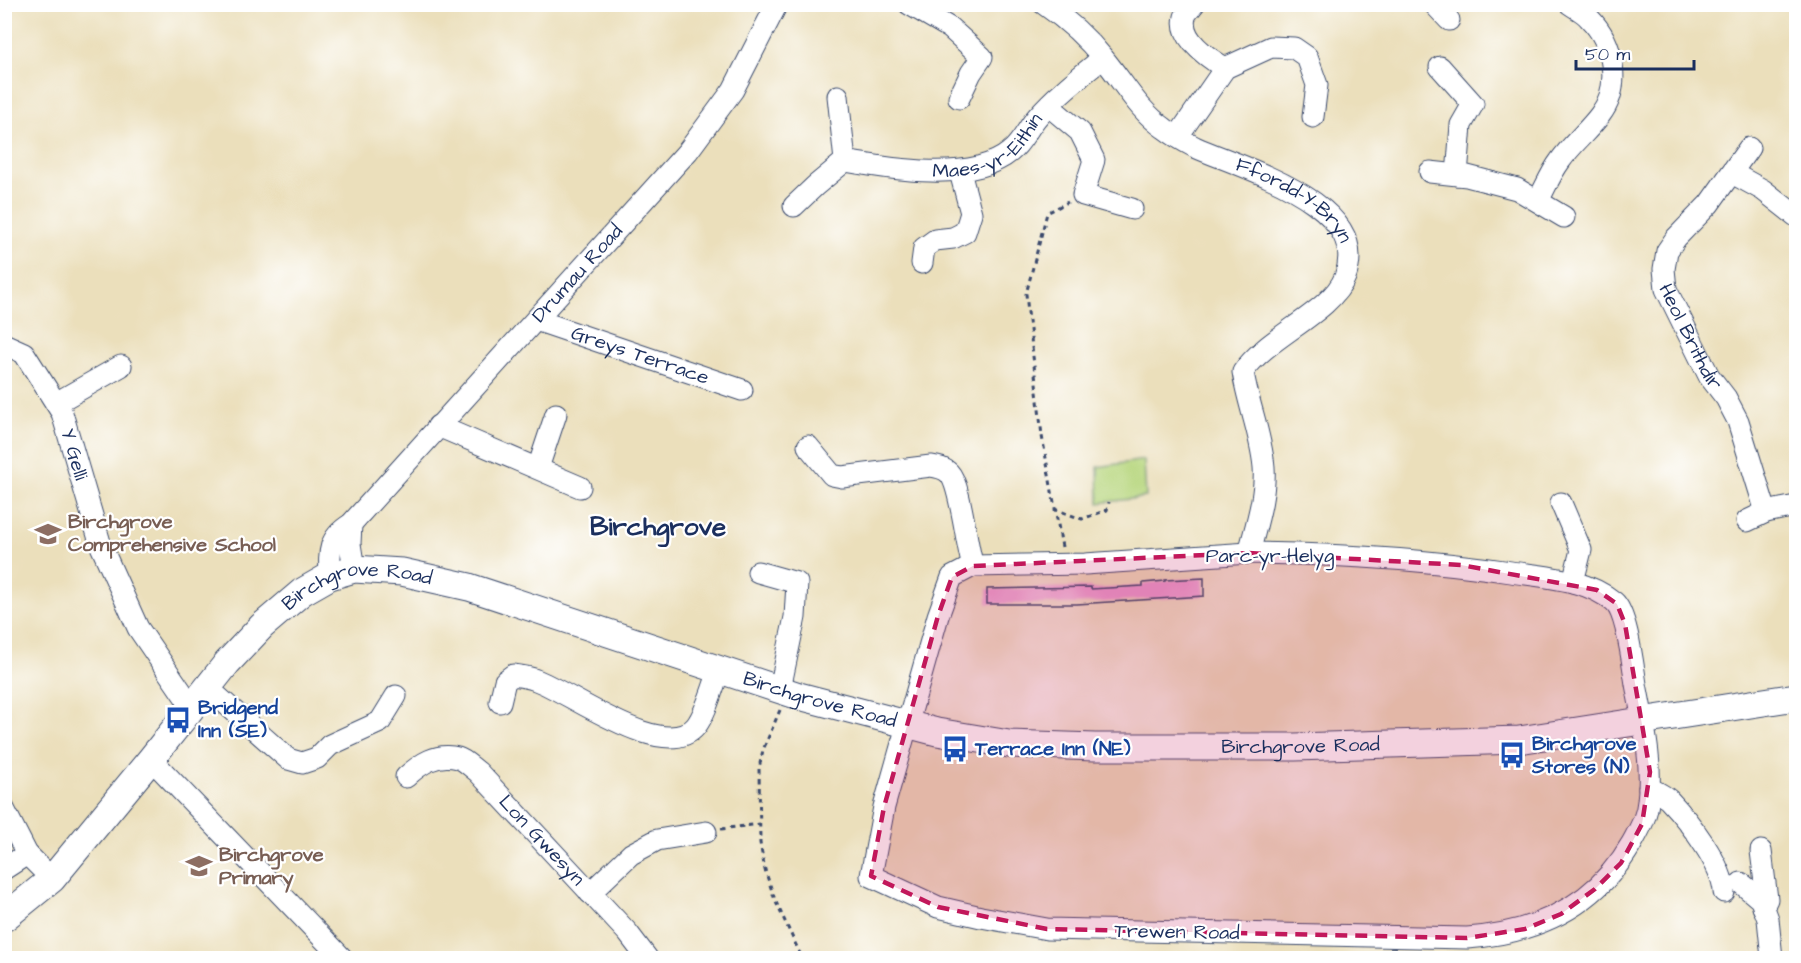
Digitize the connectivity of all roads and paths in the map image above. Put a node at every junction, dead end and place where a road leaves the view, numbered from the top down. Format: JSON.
{"nodes":[{"id":1,"x":777,"y":4,"type":"edge"},
{"id":2,"x":909,"y":4,"type":"edge"},
{"id":3,"x":1044,"y":4,"type":"edge"},
{"id":4,"x":1194,"y":4,"type":"edge"},
{"id":5,"x":1434,"y":4,"type":"edge"},
{"id":6,"x":1583,"y":8,"type":"edge"},
{"id":7,"x":938,"y":11,"type":"edge"},
{"id":8,"x":1449,"y":20,"type":"dead end"},
{"id":9,"x":1104,"y":58,"type":"junction"},
{"id":10,"x":1440,"y":67,"type":"dead end"},
{"id":11,"x":1225,"y":68,"type":"junction"},
{"id":12,"x":838,"y":96,"type":"dead end"},
{"id":13,"x":959,"y":98,"type":"dead end"},
{"id":14,"x":1048,"y":106,"type":"junction"},
{"id":15,"x":1313,"y":117,"type":"dead end"},
{"id":16,"x":1178,"y":136,"type":"junction"},
{"id":17,"x":1749,"y":148,"type":"dead end"},
{"id":18,"x":845,"y":161,"type":"junction"},
{"id":19,"x":960,"y":172,"type":"junction"},
{"id":20,"x":1430,"y":172,"type":"dead end"},
{"id":21,"x":1732,"y":173,"type":"junction"},
{"id":22,"x":1457,"y":175,"type":"junction"},
{"id":23,"x":1083,"y":195,"type":"junction"},
{"id":24,"x":1538,"y":201,"type":"junction"},
{"id":25,"x":794,"y":206,"type":"dead end"},
{"id":26,"x":1132,"y":209,"type":"dead end"},
{"id":27,"x":1797,"y":216,"type":"edge"},
{"id":28,"x":1564,"y":217,"type":"dead end"},
{"id":29,"x":922,"y":263,"type":"dead end"},
{"id":30,"x":536,"y":320,"type":"junction"},
{"id":31,"x":4,"y":344,"type":"edge"},
{"id":32,"x":120,"y":366,"type":"dead end"},
{"id":33,"x":742,"y":390,"type":"dead end"},
{"id":34,"x":56,"y":403,"type":"junction"},
{"id":35,"x":556,"y":414,"type":"dead end"},
{"id":36,"x":438,"y":426,"type":"junction"},
{"id":37,"x":808,"y":446,"type":"dead end"},
{"id":38,"x":538,"y":468,"type":"junction"},
{"id":39,"x":580,"y":487,"type":"dead end"},
{"id":40,"x":1109,"y":502,"type":"dead end"},
{"id":41,"x":1560,"y":503,"type":"dead end"},
{"id":42,"x":1797,"y":506,"type":"edge"},
{"id":43,"x":1054,"y":509,"type":"junction"},
{"id":44,"x":1766,"y":513,"type":"junction"},
{"id":45,"x":1747,"y":521,"type":"dead end"},
{"id":46,"x":1249,"y":553,"type":"junction"},
{"id":47,"x":1064,"y":565,"type":"junction"},
{"id":48,"x":973,"y":566,"type":"junction"},
{"id":49,"x":342,"y":572,"type":"junction"},
{"id":50,"x":758,"y":572,"type":"dead end"},
{"id":51,"x":1574,"y":582,"type":"junction"},
{"id":52,"x":719,"y":671,"type":"junction"},
{"id":53,"x":784,"y":690,"type":"junction"},
{"id":54,"x":396,"y":696,"type":"dead end"},
{"id":55,"x":200,"y":697,"type":"junction"},
{"id":56,"x":1797,"y":697,"type":"edge"},
{"id":57,"x":500,"y":702,"type":"dead end"},
{"id":58,"x":1643,"y":720,"type":"junction"},
{"id":59,"x":908,"y":724,"type":"junction"},
{"id":60,"x":151,"y":759,"type":"junction"},
{"id":61,"x":406,"y":777,"type":"dead end"},
{"id":62,"x":1649,"y":788,"type":"junction"},
{"id":63,"x":4,"y":810,"type":"edge"},
{"id":64,"x":760,"y":824,"type":"junction"},
{"id":65,"x":706,"y":832,"type":"joint"},
{"id":66,"x":1761,"y":851,"type":"dead end"},
{"id":67,"x":27,"y":854,"type":"junction"},
{"id":68,"x":4,"y":869,"type":"edge"},
{"id":69,"x":52,"y":879,"type":"junction"},
{"id":70,"x":590,"y":893,"type":"junction"},
{"id":71,"x":1768,"y":910,"type":"junction"},
{"id":72,"x":4,"y":918,"type":"edge"},
{"id":73,"x":342,"y":958,"type":"edge"},
{"id":74,"x":647,"y":958,"type":"edge"},
{"id":75,"x":802,"y":958,"type":"edge"},
{"id":76,"x":1772,"y":958,"type":"edge"}],
"edges":[{"from":1,"to":30,"type":"street","name":"Drumau Road"},
{"from":2,"to":7,"type":"street"},
{"from":3,"to":9,"type":"street","name":"Ffordd-Y-Bryn"},
{"from":4,"to":11,"type":"street"},
{"from":5,"to":8,"type":"street"},
{"from":6,"to":24,"type":"street"},
{"from":7,"to":13,"type":"street"},
{"from":9,"to":14,"type":"street","name":"Maes-yr-Eithin"},
{"from":9,"to":16,"type":"street","name":"Ffordd-Y-Bryn"},
{"from":10,"to":22,"type":"street"},
{"from":11,"to":15,"type":"street"},
{"from":11,"to":16,"type":"street"},
{"from":12,"to":18,"type":"street"},
{"from":14,"to":19,"type":"street","name":"Maes-yr-Eithin"},
{"from":14,"to":23,"type":"street"},
{"from":16,"to":46,"type":"street","name":"Ffordd-Y-Bryn"},
{"from":17,"to":21,"type":"street","name":"Heol Brithdir"},
{"from":18,"to":19,"type":"street","name":"Maes-yr-Eithin"},
{"from":18,"to":25,"type":"street"},
{"from":19,"to":29,"type":"street"},
{"from":20,"to":22,"type":"street"},
{"from":21,"to":27,"type":"street"},
{"from":21,"to":44,"type":"street","name":"Heol Brithdir"},
{"from":22,"to":24,"type":"street"},
{"from":23,"to":26,"type":"street"},
{"from":23,"to":43,"type":"path"},
{"from":24,"to":28,"type":"street"},
{"from":30,"to":33,"type":"street","name":"Greys Terrace"},
{"from":30,"to":36,"type":"street","name":"Drumau Road"},
{"from":31,"to":34,"type":"street","name":"Y Gelli"},
{"from":32,"to":34,"type":"street"},
{"from":34,"to":55,"type":"street","name":"Y Gelli"},
{"from":35,"to":38,"type":"street"},
{"from":36,"to":38,"type":"street"},
{"from":36,"to":49,"type":"street","name":"Drumau Road"},
{"from":37,"to":48,"type":"street"},
{"from":38,"to":39,"type":"street"},
{"from":40,"to":43,"type":"path"},
{"from":41,"to":51,"type":"street"},
{"from":42,"to":44,"type":"street"},
{"from":43,"to":47,"type":"path"},
{"from":44,"to":45,"type":"street"},
{"from":46,"to":47,"type":"street","name":"Parc-yr-Helyg"},
{"from":46,"to":51,"type":"street","name":"Parc-yr-Helyg"},
{"from":47,"to":48,"type":"street","name":"Parc-yr-Helyg"},
{"from":48,"to":59,"type":"street"},
{"from":49,"to":52,"type":"main road","name":"Birchgrove Road"},
{"from":49,"to":55,"type":"main road","name":"Birchgrove Road"},
{"from":50,"to":53,"type":"street"},
{"from":51,"to":58,"type":"street","name":"Parc-yr-Helyg"},
{"from":52,"to":53,"type":"main road","name":"Birchgrove Road"},
{"from":52,"to":57,"type":"street"},
{"from":53,"to":59,"type":"main road","name":"Birchgrove Road"},
{"from":53,"to":64,"type":"path"},
{"from":54,"to":55,"type":"street","name":"Y Gelli"},
{"from":55,"to":60,"type":"main road","name":"Birchgrove Road"},
{"from":56,"to":58,"type":"main road","name":"Birchgrove Road"},
{"from":58,"to":59,"type":"main road","name":"Birchgrove Road"},
{"from":58,"to":62,"type":"street","name":"Trewen Road"},
{"from":59,"to":62,"type":"street","name":"Trewen Road"},
{"from":60,"to":69,"type":"main road","name":"Birchgrove Road"},
{"from":60,"to":73,"type":"street"},
{"from":61,"to":70,"type":"street","name":"Lon Gwesyn"},
{"from":62,"to":71,"type":"street"},
{"from":63,"to":67,"type":"street"},
{"from":64,"to":65,"type":"path"},
{"from":64,"to":75,"type":"path"},
{"from":65,"to":70,"type":"street","name":"Lon Gwesyn"},
{"from":66,"to":71,"type":"street"},
{"from":67,"to":68,"type":"street"},
{"from":67,"to":69,"type":"street"},
{"from":69,"to":72,"type":"main road","name":"Birchgrove Road"},
{"from":70,"to":74,"type":"street","name":"Lon Gwesyn"},
{"from":71,"to":76,"type":"street"}]}
